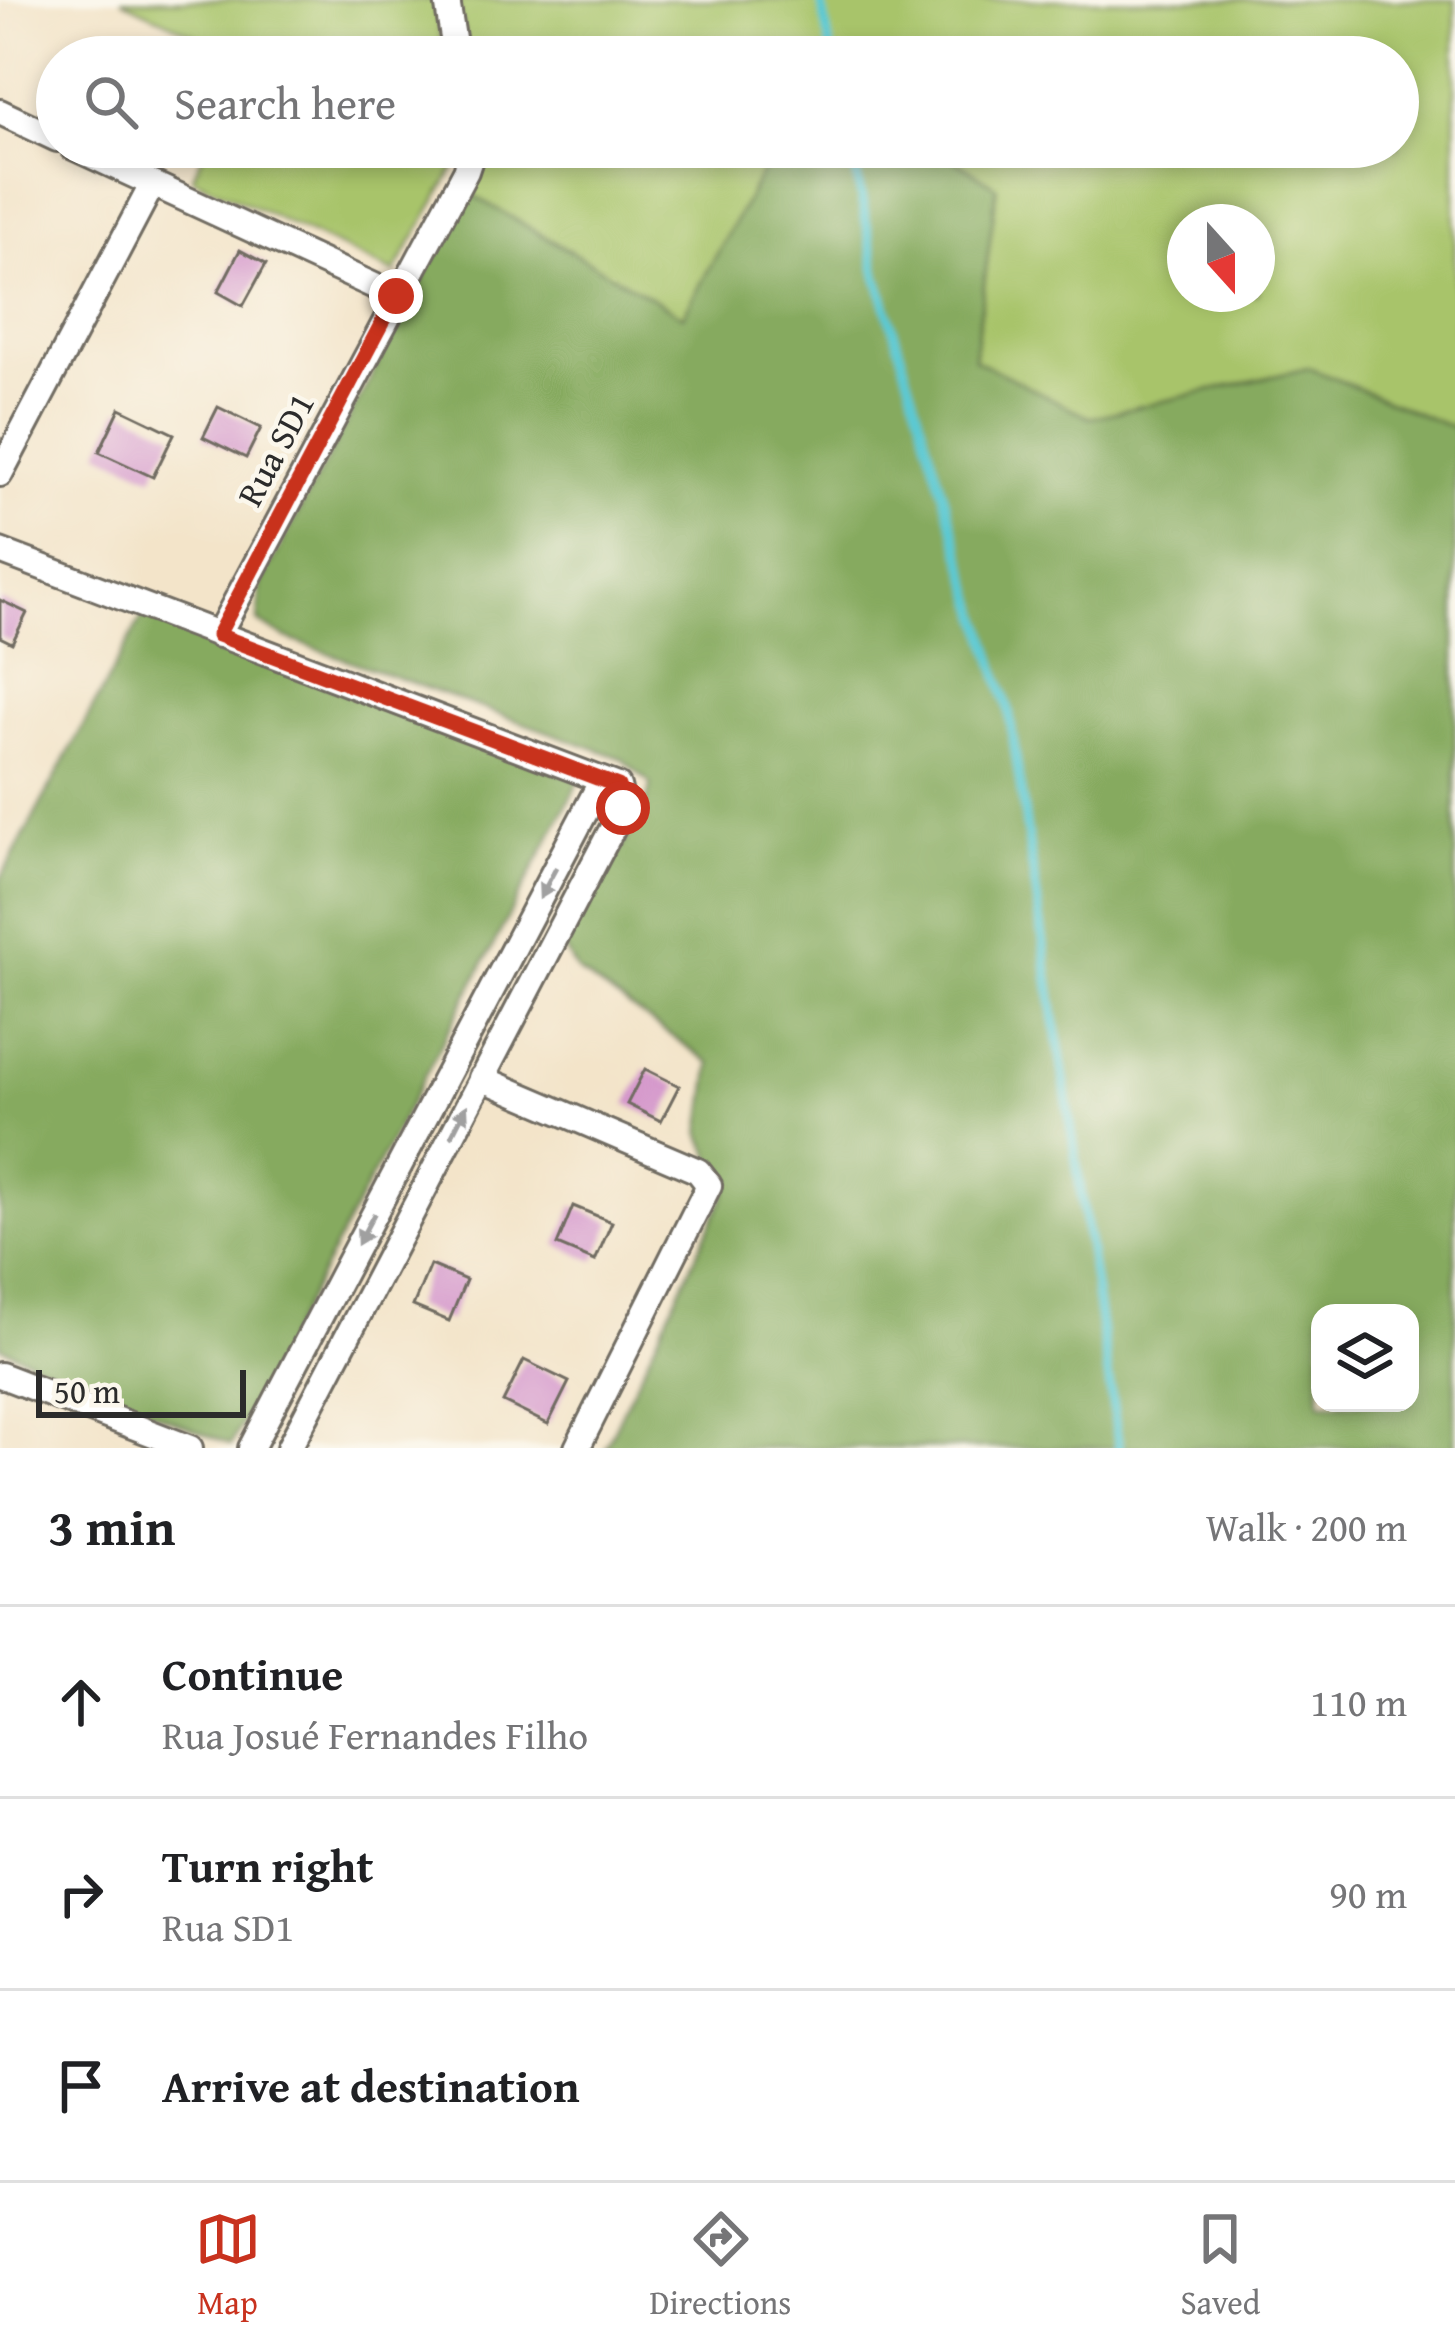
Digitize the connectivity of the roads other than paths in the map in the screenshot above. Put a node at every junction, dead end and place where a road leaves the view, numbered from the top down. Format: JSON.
{"nodes":[{"id":1,"x":447,"y":0,"type":"edge"},
{"id":2,"x":453,"y":36,"type":"edge"},
{"id":3,"x":0,"y":112,"type":"edge"},
{"id":4,"x":36,"y":129,"type":"edge"},
{"id":5,"x":117,"y":168,"type":"edge"},
{"id":6,"x":467,"y":168,"type":"edge"},
{"id":7,"x":152,"y":185,"type":"junction"},
{"id":8,"x":396,"y":296,"type":"junction"},
{"id":9,"x":0,"y":474,"type":"edge"},
{"id":10,"x":0,"y":551,"type":"edge"},
{"id":11,"x":218,"y":635,"type":"junction"},
{"id":12,"x":610,"y":783,"type":"junction"},
{"id":13,"x":481,"y":1078,"type":"junction"},
{"id":14,"x":0,"y":1375,"type":"edge"},
{"id":15,"x":190,"y":1448,"type":"edge"},
{"id":16,"x":251,"y":1448,"type":"edge"},
{"id":17,"x":289,"y":1448,"type":"edge"},
{"id":18,"x":577,"y":1448,"type":"edge"}],
"edges":[{"from":1,"to":2,"type":"street"},
{"from":3,"to":4,"type":"street"},
{"from":5,"to":7,"type":"street"},
{"from":6,"to":8,"type":"street","name":"Rua SD1"},
{"from":7,"to":8,"type":"street"},
{"from":7,"to":9,"type":"street"},
{"from":8,"to":11,"type":"street","name":"Rua SD1"},
{"from":10,"to":11,"type":"street"},
{"from":11,"to":12,"type":"street"},
{"from":12,"to":13,"type":"street"},
{"from":12,"to":16,"type":"street","one_way":true},
{"from":17,"to":13,"type":"street","one_way":true},
{"from":13,"to":18,"type":"street"},
{"from":14,"to":15,"type":"street"}]}
